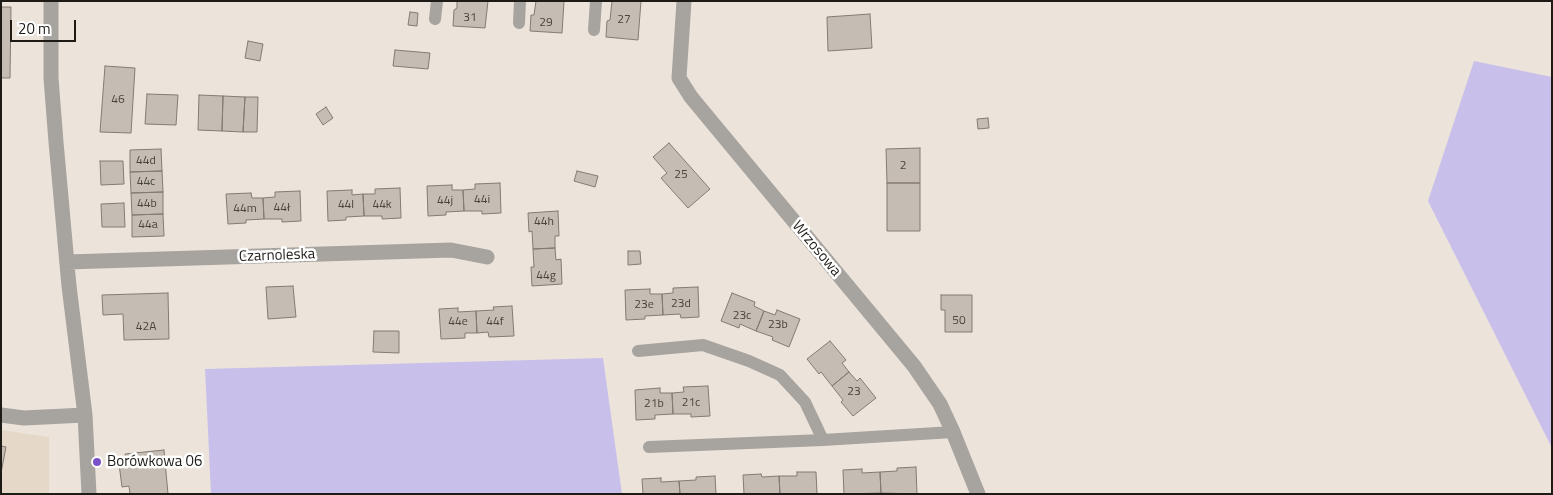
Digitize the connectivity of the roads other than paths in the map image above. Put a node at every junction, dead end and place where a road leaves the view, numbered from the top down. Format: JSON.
{"nodes":[{"id":1,"x":51,"y":1,"type":"edge"},
{"id":2,"x":437,"y":1,"type":"edge"},
{"id":3,"x":520,"y":1,"type":"edge"},
{"id":4,"x":596,"y":1,"type":"edge"},
{"id":5,"x":684,"y":1,"type":"edge"},
{"id":6,"x":435,"y":19,"type":"dead end"},
{"id":7,"x":519,"y":24,"type":"dead end"},
{"id":8,"x":594,"y":30,"type":"dead end"},
{"id":9,"x":487,"y":257,"type":"dead end"},
{"id":10,"x":67,"y":262,"type":"junction"},
{"id":11,"x":638,"y":351,"type":"dead end"},
{"id":12,"x":1,"y":415,"type":"edge"},
{"id":13,"x":85,"y":415,"type":"junction"},
{"id":14,"x":953,"y":432,"type":"junction"},
{"id":15,"x":823,"y":440,"type":"junction"},
{"id":16,"x":650,"y":446,"type":"dead end"},
{"id":17,"x":89,"y":494,"type":"edge"},
{"id":18,"x":978,"y":494,"type":"edge"}],
"edges":[{"from":1,"to":10,"type":"street"},
{"from":2,"to":6,"type":"lane"},
{"from":3,"to":7,"type":"lane"},
{"from":4,"to":8,"type":"lane"},
{"from":5,"to":14,"type":"street","name":"Wrzosowa"},
{"from":9,"to":10,"type":"street","name":"Czarnoleska"},
{"from":10,"to":13,"type":"street"},
{"from":11,"to":15,"type":"lane"},
{"from":12,"to":13,"type":"street"},
{"from":13,"to":17,"type":"street"},
{"from":14,"to":15,"type":"lane"},
{"from":14,"to":18,"type":"street","name":"Wrzosowa"},
{"from":15,"to":16,"type":"lane"}]}
